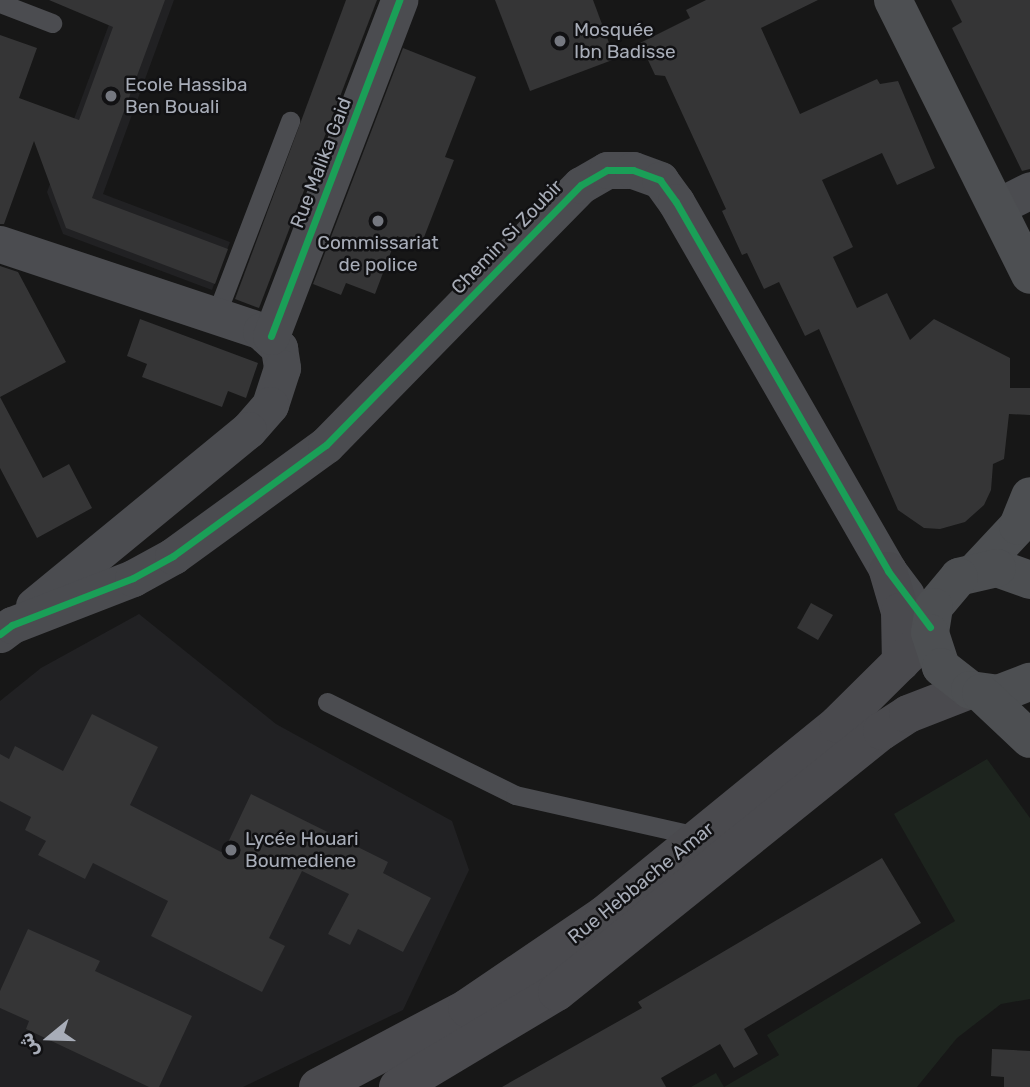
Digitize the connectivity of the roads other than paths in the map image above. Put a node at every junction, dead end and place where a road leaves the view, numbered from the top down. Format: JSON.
{"nodes":[{"id":1,"x":399,"y":0,"type":"edge"},
{"id":2,"x":893,"y":0,"type":"edge"},
{"id":3,"x":0,"y":3,"type":"edge"},
{"id":4,"x":52,"y":23,"type":"dead end"},
{"id":5,"x":290,"y":121,"type":"dead end"},
{"id":6,"x":1014,"y":198,"type":"edge"},
{"id":7,"x":0,"y":244,"type":"edge"},
{"id":8,"x":1030,"y":275,"type":"edge"},
{"id":9,"x":216,"y":315,"type":"junction"},
{"id":10,"x":266,"y":333,"type":"junction"},
{"id":11,"x":1030,"y":496,"type":"edge"},
{"id":12,"x":977,"y":570,"type":"junction"},
{"id":13,"x":888,"y":571,"type":"junction"},
{"id":14,"x":1030,"y":580,"type":"edge"},
{"id":15,"x":6,"y":629,"type":"edge"},
{"id":16,"x":930,"y":630,"type":"junction"},
{"id":17,"x":901,"y":662,"type":"junction"},
{"id":18,"x":1030,"y":682,"type":"edge"},
{"id":19,"x":975,"y":692,"type":"junction"},
{"id":20,"x":327,"y":702,"type":"dead end"},
{"id":21,"x":1030,"y":739,"type":"edge"},
{"id":22,"x":712,"y":848,"type":"junction"},
{"id":23,"x":318,"y":1087,"type":"edge"},
{"id":24,"x":398,"y":1087,"type":"edge"}],
"edges":[{"from":1,"to":10,"type":"street","name":"Rue Malika Gaid"},
{"from":2,"to":6,"type":"main road"},
{"from":3,"to":4,"type":"lane"},
{"from":5,"to":9,"type":"lane"},
{"from":6,"to":8,"type":"main road"},
{"from":7,"to":9,"type":"street"},
{"from":9,"to":10,"type":"street"},
{"from":10,"to":15,"type":"street"},
{"from":11,"to":12,"type":"main road"},
{"from":12,"to":14,"type":"main road"},
{"from":12,"to":16,"type":"main road"},
{"from":13,"to":15,"type":"street","name":"Chemin Si Zoubir"},
{"from":13,"to":16,"type":"street","name":"Chemin Si Zoubir"},
{"from":13,"to":17,"type":"main road"},
{"from":16,"to":17,"type":"main road","name":"Rue Hebbache Amar"},
{"from":16,"to":19,"type":"main road"},
{"from":17,"to":22,"type":"main road","name":"Rue Hebbache Amar"},
{"from":18,"to":19,"type":"main road"},
{"from":19,"to":21,"type":"main road"},
{"from":19,"to":22,"type":"main road","name":"Rue Hebbache Amar"},
{"from":20,"to":22,"type":"lane"},
{"from":22,"to":23,"type":"main road","name":"Rue Hebbache Amar"},
{"from":22,"to":24,"type":"main road","name":"Rue Hebbache Amar"}]}
